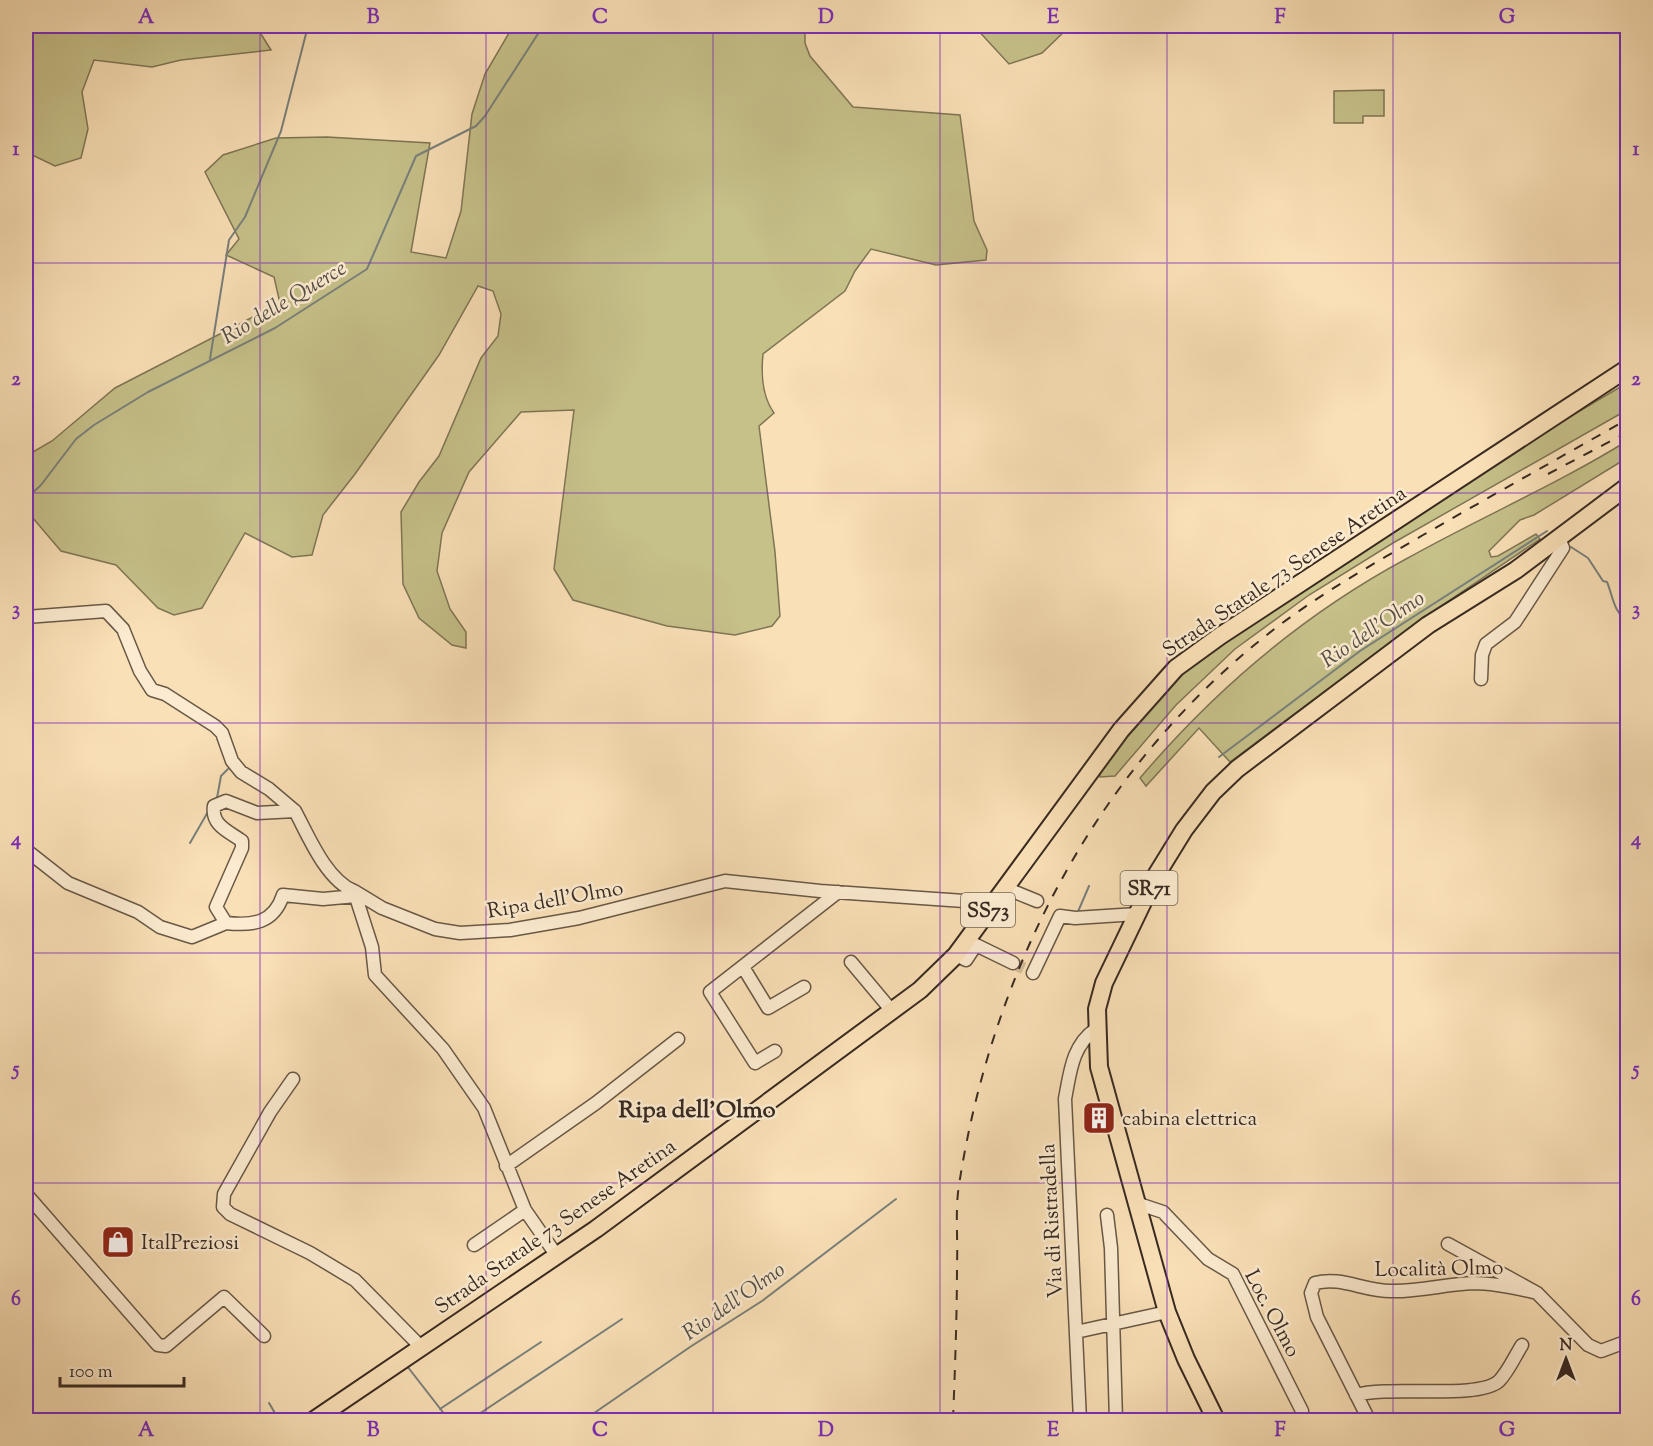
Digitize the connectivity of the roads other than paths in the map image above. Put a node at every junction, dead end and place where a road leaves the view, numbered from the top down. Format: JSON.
{"nodes":[{"id":1,"x":1628,"y":368,"type":"edge"},
{"id":2,"x":1628,"y":486,"type":"edge"},
{"id":3,"x":1628,"y":495,"type":"edge"},
{"id":4,"x":1574,"y":527,"type":"junction"},
{"id":5,"x":1559,"y":538,"type":"junction"},
{"id":6,"x":26,"y":617,"type":"edge"},
{"id":7,"x":1481,"y":680,"type":"dead end"},
{"id":8,"x":295,"y":811,"type":"junction"},
{"id":9,"x":26,"y":850,"type":"edge"},
{"id":10,"x":1005,"y":888,"type":"junction"},
{"id":11,"x":838,"y":892,"type":"junction"},
{"id":12,"x":355,"y":893,"type":"junction"},
{"id":13,"x":1037,"y":901,"type":"dead end"},
{"id":14,"x":993,"y":903,"type":"junction"},
{"id":15,"x":1137,"y":914,"type":"junction"},
{"id":16,"x":226,"y":923,"type":"junction"},
{"id":17,"x":957,"y":955,"type":"junction"},
{"id":18,"x":851,"y":962,"type":"dead end"},
{"id":19,"x":1013,"y":963,"type":"tunnel mouth"},
{"id":20,"x":743,"y":967,"type":"junction"},
{"id":21,"x":1033,"y":973,"type":"dead end"},
{"id":22,"x":804,"y":987,"type":"dead end"},
{"id":23,"x":892,"y":1011,"type":"junction"},
{"id":24,"x":1096,"y":1029,"type":"junction"},
{"id":25,"x":678,"y":1039,"type":"dead end"},
{"id":26,"x":775,"y":1051,"type":"dead end"},
{"id":27,"x":293,"y":1078,"type":"dead end"},
{"id":28,"x":506,"y":1166,"type":"junction"},
{"id":29,"x":26,"y":1194,"type":"edge"},
{"id":30,"x":1139,"y":1203,"type":"junction"},
{"id":31,"x":525,"y":1210,"type":"junction"},
{"id":32,"x":1107,"y":1215,"type":"dead end"},
{"id":33,"x":1448,"y":1244,"type":"dead end"},
{"id":34,"x":474,"y":1245,"type":"dead end"},
{"id":35,"x":557,"y":1256,"type":"junction"},
{"id":36,"x":1537,"y":1293,"type":"junction"},
{"id":37,"x":1167,"y":1312,"type":"junction"},
{"id":38,"x":1112,"y":1323,"type":"junction"},
{"id":39,"x":1076,"y":1332,"type":"junction"},
{"id":40,"x":264,"y":1336,"type":"dead end"},
{"id":41,"x":1628,"y":1341,"type":"edge"},
{"id":42,"x":1522,"y":1345,"type":"dead end"},
{"id":43,"x":422,"y":1348,"type":"junction"},
{"id":44,"x":1356,"y":1395,"type":"junction"},
{"id":45,"x":1302,"y":1411,"type":"dead end"},
{"id":46,"x":314,"y":1420,"type":"edge"},
{"id":47,"x":1080,"y":1420,"type":"edge"},
{"id":48,"x":1116,"y":1420,"type":"edge"},
{"id":49,"x":1216,"y":1420,"type":"edge"},
{"id":50,"x":1369,"y":1420,"type":"edge"}],
"edges":[{"from":1,"to":10,"type":"main road","name":"Strada Statale 73 Senese Aretina","number":"SS73"},
{"from":2,"to":4,"type":"main road","number":"SR71"},
{"from":3,"to":4,"type":"main road","number":"SR71"},
{"from":4,"to":5,"type":"main road","number":"SR71"},
{"from":5,"to":7,"type":"street"},
{"from":5,"to":15,"type":"main road","number":"SR71"},
{"from":6,"to":8,"type":"street"},
{"from":8,"to":12,"type":"street","name":"Ripa dell'Olmo"},
{"from":8,"to":16,"type":"street"},
{"from":9,"to":16,"type":"street"},
{"from":10,"to":13,"type":"street"},
{"from":10,"to":14,"type":"main road","name":"Strada Statale 73 Senese Aretina","number":"SS73"},
{"from":11,"to":12,"type":"street","name":"Ripa dell'Olmo"},
{"from":11,"to":14,"type":"street","name":"Ripa dell'Olmo"},
{"from":11,"to":20,"type":"street"},
{"from":12,"to":16,"type":"street"},
{"from":12,"to":28,"type":"street"},
{"from":14,"to":17,"type":"main road","name":"Strada Statale 73 Senese Aretina","number":"SS73"},
{"from":15,"to":21,"type":"street"},
{"from":15,"to":24,"type":"main road","number":"SR71"},
{"from":17,"to":19,"type":"street"},
{"from":17,"to":23,"type":"main road","name":"Strada Statale 73 Senese Aretina","number":"SS73"},
{"from":18,"to":23,"type":"street"},
{"from":20,"to":22,"type":"street"},
{"from":20,"to":26,"type":"street"},
{"from":23,"to":35,"type":"main road","name":"Strada Statale 73 Senese Aretina","number":"SS73"},
{"from":24,"to":30,"type":"main road","number":"SR71"},
{"from":24,"to":39,"type":"street","name":"Via di Ristradella"},
{"from":25,"to":28,"type":"street"},
{"from":27,"to":43,"type":"street"},
{"from":28,"to":31,"type":"street"},
{"from":29,"to":40,"type":"street"},
{"from":30,"to":37,"type":"main road","number":"SR71"},
{"from":30,"to":45,"type":"street","name":"Loc. Olmo"},
{"from":31,"to":34,"type":"street"},
{"from":31,"to":35,"type":"street"},
{"from":32,"to":38,"type":"street"},
{"from":33,"to":36,"type":"street","name":"Località Olmo"},
{"from":35,"to":43,"type":"main road","name":"Strada Statale 73 Senese Aretina","number":"SS73"},
{"from":36,"to":41,"type":"street","name":"Località Olmo"},
{"from":36,"to":44,"type":"street","name":"Località Olmo"},
{"from":37,"to":38,"type":"street"},
{"from":37,"to":49,"type":"main road","number":"SR71"},
{"from":38,"to":39,"type":"street"},
{"from":38,"to":48,"type":"street"},
{"from":39,"to":47,"type":"street","name":"Via di Ristradella"},
{"from":42,"to":44,"type":"street"},
{"from":43,"to":46,"type":"main road","name":"Strada Statale 73 Senese Aretina","number":"SS73"},
{"from":44,"to":50,"type":"street","name":"Località Olmo"}]}
